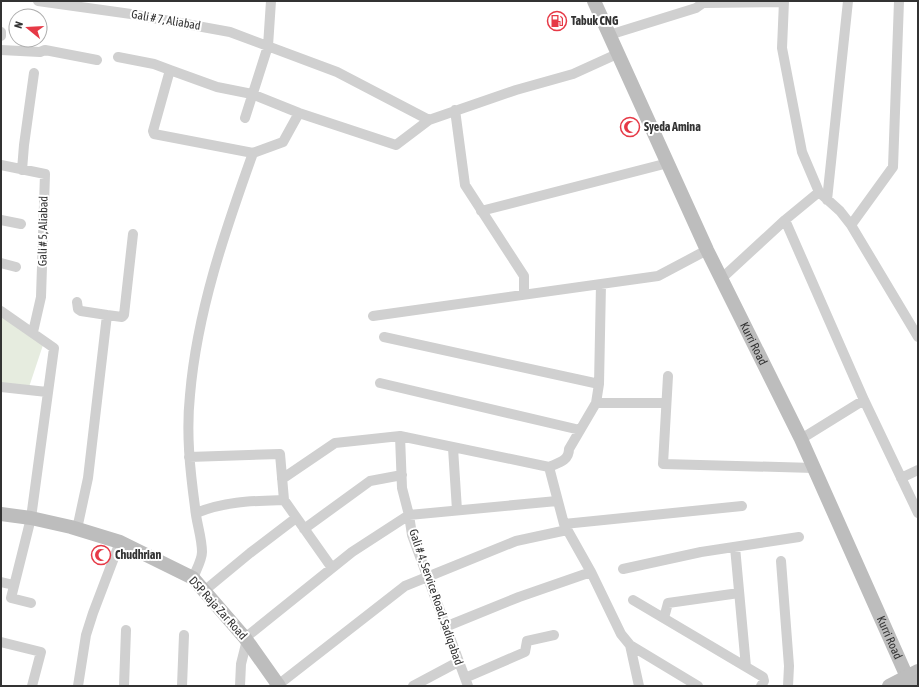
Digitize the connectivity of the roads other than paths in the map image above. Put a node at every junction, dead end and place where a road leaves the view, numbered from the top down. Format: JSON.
{"nodes":[{"id":1,"x":38,"y":1,"type":"edge"},
{"id":2,"x":271,"y":1,"type":"edge"},
{"id":3,"x":594,"y":1,"type":"edge"},
{"id":4,"x":848,"y":1,"type":"edge"},
{"id":5,"x":900,"y":1,"type":"edge"},
{"id":6,"x":703,"y":2,"type":"edge"},
{"id":7,"x":784,"y":2,"type":"edge"},
{"id":8,"x":1,"y":32,"type":"edge"},
{"id":9,"x":609,"y":35,"type":"junction"},
{"id":10,"x":1,"y":36,"type":"edge"},
{"id":11,"x":268,"y":46,"type":"junction"},
{"id":12,"x":1,"y":50,"type":"edge"},
{"id":13,"x":616,"y":54,"type":"junction"},
{"id":14,"x":118,"y":57,"type":"dead end"},
{"id":15,"x":97,"y":60,"type":"dead end"},
{"id":16,"x":170,"y":70,"type":"junction"},
{"id":17,"x":34,"y":73,"type":"dead end"},
{"id":18,"x":252,"y":94,"type":"junction"},
{"id":19,"x":454,"y":110,"type":"junction"},
{"id":20,"x":299,"y":113,"type":"junction"},
{"id":21,"x":245,"y":118,"type":"dead end"},
{"id":22,"x":428,"y":120,"type":"junction"},
{"id":23,"x":253,"y":153,"type":"junction"},
{"id":24,"x":668,"y":163,"type":"junction"},
{"id":25,"x":1,"y":165,"type":"edge"},
{"id":26,"x":22,"y":170,"type":"junction"},
{"id":27,"x":819,"y":192,"type":"junction"},
{"id":28,"x":827,"y":200,"type":"junction"},
{"id":29,"x":481,"y":211,"type":"junction"},
{"id":30,"x":1,"y":220,"type":"edge"},
{"id":31,"x":785,"y":220,"type":"junction"},
{"id":32,"x":21,"y":224,"type":"dead end"},
{"id":33,"x":851,"y":225,"type":"junction"},
{"id":34,"x":132,"y":234,"type":"dead end"},
{"id":35,"x":707,"y":250,"type":"junction"},
{"id":36,"x":1,"y":263,"type":"edge"},
{"id":37,"x":16,"y":267,"type":"dead end"},
{"id":38,"x":721,"y":279,"type":"junction"},
{"id":39,"x":601,"y":284,"type":"junction"},
{"id":40,"x":524,"y":295,"type":"junction"},
{"id":41,"x":77,"y":302,"type":"dead end"},
{"id":42,"x":1,"y":311,"type":"edge"},
{"id":43,"x":107,"y":315,"type":"junction"},
{"id":44,"x":373,"y":316,"type":"dead end"},
{"id":45,"x":33,"y":332,"type":"junction"},
{"id":46,"x":384,"y":337,"type":"dead end"},
{"id":47,"x":918,"y":337,"type":"edge"},
{"id":48,"x":668,"y":376,"type":"dead end"},
{"id":49,"x":380,"y":383,"type":"dead end"},
{"id":50,"x":599,"y":384,"type":"junction"},
{"id":51,"x":1,"y":387,"type":"edge"},
{"id":52,"x":47,"y":392,"type":"junction"},
{"id":53,"x":864,"y":400,"type":"junction"},
{"id":54,"x":596,"y":403,"type":"junction"},
{"id":55,"x":666,"y":403,"type":"junction"},
{"id":56,"x":580,"y":430,"type":"junction"},
{"id":57,"x":400,"y":436,"type":"junction"},
{"id":58,"x":801,"y":439,"type":"junction"},
{"id":59,"x":453,"y":448,"type":"junction"},
{"id":60,"x":189,"y":457,"type":"junction"},
{"id":61,"x":548,"y":467,"type":"junction"},
{"id":62,"x":814,"y":468,"type":"junction"},
{"id":63,"x":918,"y":470,"type":"edge"},
{"id":64,"x":402,"y":475,"type":"junction"},
{"id":65,"x":901,"y":478,"type":"junction"},
{"id":66,"x":282,"y":480,"type":"junction"},
{"id":67,"x":284,"y":500,"type":"junction"},
{"id":68,"x":557,"y":501,"type":"junction"},
{"id":69,"x":742,"y":506,"type":"dead end"},
{"id":70,"x":457,"y":510,"type":"junction"},
{"id":71,"x":196,"y":513,"type":"junction"},
{"id":72,"x":918,"y":513,"type":"edge"},
{"id":73,"x":1,"y":514,"type":"edge"},
{"id":74,"x":409,"y":515,"type":"junction"},
{"id":75,"x":31,"y":518,"type":"junction"},
{"id":76,"x":296,"y":518,"type":"junction"},
{"id":77,"x":565,"y":527,"type":"junction"},
{"id":78,"x":304,"y":528,"type":"junction"},
{"id":79,"x":78,"y":529,"type":"junction"},
{"id":80,"x":799,"y":537,"type":"dead end"},
{"id":81,"x":120,"y":542,"type":"junction"},
{"id":82,"x":735,"y":547,"type":"junction"},
{"id":83,"x":781,"y":562,"type":"dead end"},
{"id":84,"x":332,"y":568,"type":"junction"},
{"id":85,"x":623,"y":569,"type":"dead end"},
{"id":86,"x":591,"y":572,"type":"junction"},
{"id":87,"x":193,"y":578,"type":"junction"},
{"id":88,"x":428,"y":578,"type":"junction"},
{"id":89,"x":1,"y":582,"type":"edge"},
{"id":90,"x":14,"y":585,"type":"junction"},
{"id":91,"x":204,"y":591,"type":"junction"},
{"id":92,"x":739,"y":594,"type":"junction"},
{"id":93,"x":633,"y":600,"type":"dead end"},
{"id":94,"x":31,"y":603,"type":"dead end"},
{"id":95,"x":664,"y":618,"type":"junction"},
{"id":96,"x":446,"y":627,"type":"junction"},
{"id":97,"x":126,"y":630,"type":"dead end"},
{"id":98,"x":184,"y":635,"type":"dead end"},
{"id":99,"x":554,"y":635,"type":"dead end"},
{"id":100,"x":246,"y":639,"type":"junction"},
{"id":101,"x":1,"y":642,"type":"edge"},
{"id":102,"x":630,"y":645,"type":"junction"},
{"id":103,"x":458,"y":662,"type":"junction"},
{"id":104,"x":746,"y":666,"type":"junction"},
{"id":105,"x":913,"y":678,"type":"edge"},
{"id":106,"x":467,"y":682,"type":"edge"},
{"id":107,"x":278,"y":685,"type":"edge"},
{"id":108,"x":32,"y":686,"type":"edge"},
{"id":109,"x":78,"y":686,"type":"edge"},
{"id":110,"x":124,"y":686,"type":"edge"},
{"id":111,"x":182,"y":686,"type":"edge"},
{"id":112,"x":240,"y":686,"type":"edge"},
{"id":113,"x":412,"y":686,"type":"edge"},
{"id":114,"x":639,"y":686,"type":"edge"},
{"id":115,"x":698,"y":686,"type":"edge"},
{"id":116,"x":761,"y":686,"type":"edge"},
{"id":117,"x":788,"y":686,"type":"edge"},
{"id":118,"x":889,"y":686,"type":"edge"}],
"edges":[{"from":1,"to":11,"type":"street","name":"Gali # 7, Aliabad"},
{"from":2,"to":11,"type":"street"},
{"from":3,"to":9,"type":"main road","name":"Kurri Road"},
{"from":4,"to":28,"type":"street"},
{"from":5,"to":33,"type":"street"},
{"from":6,"to":7,"type":"street"},
{"from":6,"to":9,"type":"street"},
{"from":7,"to":27,"type":"street"},
{"from":8,"to":10,"type":"street"},
{"from":9,"to":13,"type":"main road","name":"Kurri Road"},
{"from":11,"to":18,"type":"street"},
{"from":11,"to":22,"type":"street","name":"Gali # 7, Aliabad"},
{"from":12,"to":15,"type":"street"},
{"from":13,"to":19,"type":"street"},
{"from":13,"to":24,"type":"main road","name":"Kurri Road"},
{"from":14,"to":16,"type":"street"},
{"from":16,"to":18,"type":"street"},
{"from":16,"to":23,"type":"street"},
{"from":17,"to":26,"type":"street"},
{"from":18,"to":20,"type":"street"},
{"from":18,"to":21,"type":"street"},
{"from":19,"to":22,"type":"street"},
{"from":19,"to":29,"type":"street"},
{"from":20,"to":22,"type":"street"},
{"from":20,"to":23,"type":"street"},
{"from":23,"to":60,"type":"street"},
{"from":24,"to":29,"type":"street"},
{"from":24,"to":35,"type":"main road","name":"Kurri Road"},
{"from":25,"to":26,"type":"street","name":"Gali # 5, Aliabad"},
{"from":26,"to":45,"type":"street","name":"Gali # 5, Aliabad"},
{"from":27,"to":28,"type":"street"},
{"from":27,"to":31,"type":"street"},
{"from":28,"to":33,"type":"street"},
{"from":29,"to":40,"type":"street"},
{"from":30,"to":32,"type":"street"},
{"from":31,"to":38,"type":"street"},
{"from":31,"to":53,"type":"street"},
{"from":33,"to":47,"type":"street"},
{"from":34,"to":43,"type":"street"},
{"from":35,"to":38,"type":"main road","name":"Kurri Road"},
{"from":35,"to":39,"type":"street"},
{"from":36,"to":37,"type":"street"},
{"from":38,"to":58,"type":"main road","name":"Kurri Road"},
{"from":39,"to":40,"type":"street"},
{"from":39,"to":50,"type":"street"},
{"from":40,"to":44,"type":"street"},
{"from":41,"to":43,"type":"street"},
{"from":42,"to":45,"type":"street"},
{"from":43,"to":79,"type":"street"},
{"from":45,"to":52,"type":"street"},
{"from":46,"to":50,"type":"street"},
{"from":48,"to":55,"type":"street"},
{"from":49,"to":56,"type":"street"},
{"from":50,"to":54,"type":"street"},
{"from":51,"to":52,"type":"street"},
{"from":52,"to":75,"type":"street"},
{"from":53,"to":58,"type":"street"},
{"from":53,"to":65,"type":"street"},
{"from":54,"to":55,"type":"street"},
{"from":54,"to":56,"type":"street"},
{"from":55,"to":62,"type":"street"},
{"from":56,"to":61,"type":"street"},
{"from":57,"to":59,"type":"street"},
{"from":57,"to":64,"type":"street","name":"Gali # 4, Service Road, Sadiqabad"},
{"from":57,"to":66,"type":"street"},
{"from":58,"to":62,"type":"main road","name":"Kurri Road"},
{"from":59,"to":61,"type":"street"},
{"from":59,"to":70,"type":"street"},
{"from":60,"to":66,"type":"street"},
{"from":60,"to":71,"type":"street"},
{"from":61,"to":68,"type":"street"},
{"from":62,"to":105,"type":"main road","name":"Kurri Road"},
{"from":63,"to":65,"type":"street"},
{"from":64,"to":74,"type":"street","name":"Gali # 4, Service Road, Sadiqabad"},
{"from":64,"to":78,"type":"street"},
{"from":65,"to":72,"type":"street"},
{"from":66,"to":67,"type":"street"},
{"from":67,"to":71,"type":"street"},
{"from":67,"to":76,"type":"street"},
{"from":68,"to":70,"type":"street"},
{"from":68,"to":77,"type":"street"},
{"from":69,"to":77,"type":"street"},
{"from":70,"to":74,"type":"street"},
{"from":71,"to":87,"type":"street"},
{"from":73,"to":75,"type":"main road","name":"DSP Raja Zar Road"},
{"from":74,"to":84,"type":"street"},
{"from":74,"to":88,"type":"street","name":"Gali # 4, Service Road, Sadiqabad"},
{"from":75,"to":79,"type":"main road","name":"DSP Raja Zar Road"},
{"from":75,"to":90,"type":"street"},
{"from":76,"to":78,"type":"street"},
{"from":76,"to":91,"type":"street"},
{"from":77,"to":86,"type":"street"},
{"from":77,"to":88,"type":"street"},
{"from":78,"to":84,"type":"street"},
{"from":79,"to":81,"type":"main road","name":"DSP Raja Zar Road"},
{"from":80,"to":82,"type":"street"},
{"from":81,"to":87,"type":"main road","name":"DSP Raja Zar Road"},
{"from":81,"to":109,"type":"street"},
{"from":82,"to":85,"type":"street"},
{"from":82,"to":92,"type":"street"},
{"from":83,"to":117,"type":"street"},
{"from":84,"to":100,"type":"street"},
{"from":86,"to":96,"type":"street"},
{"from":86,"to":102,"type":"street"},
{"from":87,"to":91,"type":"main road","name":"DSP Raja Zar Road"},
{"from":88,"to":96,"type":"street","name":"Gali # 4, Service Road, Sadiqabad"},
{"from":88,"to":107,"type":"street"},
{"from":89,"to":90,"type":"street"},
{"from":90,"to":94,"type":"street"},
{"from":91,"to":100,"type":"main road","name":"DSP Raja Zar Road"},
{"from":92,"to":95,"type":"street"},
{"from":92,"to":104,"type":"street"},
{"from":93,"to":95,"type":"street"},
{"from":95,"to":104,"type":"street"},
{"from":96,"to":103,"type":"street","name":"Gali # 4, Service Road, Sadiqabad"},
{"from":97,"to":110,"type":"street"},
{"from":98,"to":111,"type":"street"},
{"from":99,"to":106,"type":"street"},
{"from":100,"to":107,"type":"main road","name":"DSP Raja Zar Road"},
{"from":100,"to":112,"type":"street"},
{"from":101,"to":108,"type":"street"},
{"from":102,"to":114,"type":"street"},
{"from":102,"to":115,"type":"street"},
{"from":103,"to":106,"type":"street","name":"Gali # 4, Service Road, Sadiqabad"},
{"from":103,"to":113,"type":"street"},
{"from":104,"to":116,"type":"street"},
{"from":105,"to":118,"type":"main road"}]}
